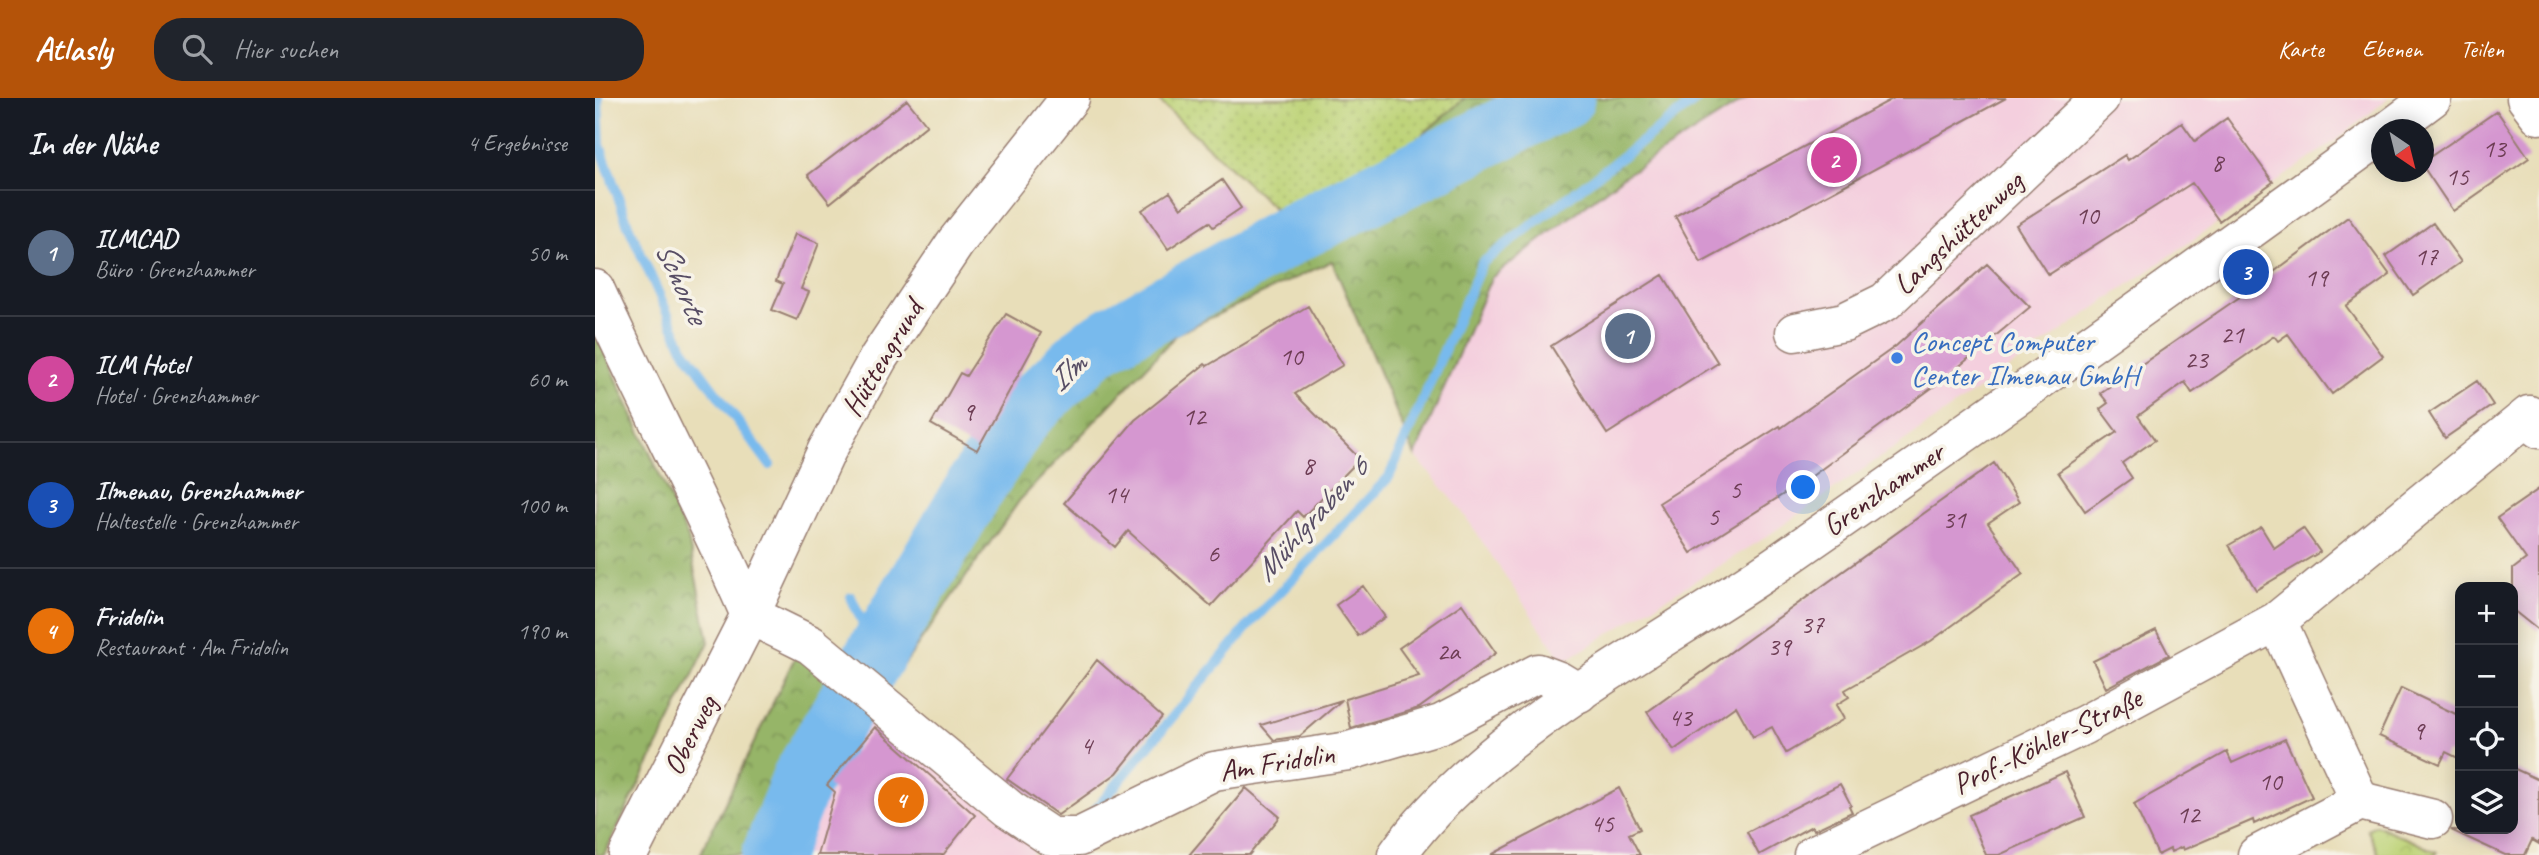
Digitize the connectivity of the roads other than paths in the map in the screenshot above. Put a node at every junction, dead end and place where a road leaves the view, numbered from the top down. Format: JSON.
{"nodes":[{"id":1,"x":2100,"y":98,"type":"edge"},
{"id":2,"x":2432,"y":98,"type":"edge"},
{"id":3,"x":2526,"y":98,"type":"edge"},
{"id":4,"x":1050,"y":106,"type":"edge"},
{"id":5,"x":2539,"y":115,"type":"edge"},
{"id":6,"x":2404,"y":119,"type":"edge"},
{"id":7,"x":2371,"y":143,"type":"edge"},
{"id":8,"x":595,"y":289,"type":"edge"},
{"id":9,"x":1794,"y":332,"type":"dead end"},
{"id":10,"x":2536,"y":417,"type":"edge"},
{"id":11,"x":750,"y":615,"type":"junction"},
{"id":12,"x":2277,"y":621,"type":"junction"},
{"id":13,"x":1579,"y":693,"type":"junction"},
{"id":14,"x":2360,"y":801,"type":"junction"},
{"id":15,"x":2433,"y":819,"type":"dead end"},
{"id":16,"x":628,"y":855,"type":"edge"},
{"id":17,"x":1397,"y":855,"type":"edge"},
{"id":18,"x":1813,"y":855,"type":"edge"},
{"id":19,"x":2257,"y":855,"type":"edge"}],
"edges":[{"from":1,"to":9,"type":"street","name":"Langshüttenweg"},
{"from":2,"to":6,"type":"street"},
{"from":3,"to":5,"type":"street"},
{"from":4,"to":11,"type":"street","name":"Hüttengrund"},
{"from":7,"to":13,"type":"street","name":"Grenzhammer"},
{"from":8,"to":11,"type":"street"},
{"from":10,"to":12,"type":"street","name":"Prof.-Köhler-Straße"},
{"from":11,"to":13,"type":"street","name":"Am Fridolin"},
{"from":11,"to":16,"type":"street","name":"Oberweg"},
{"from":12,"to":14,"type":"street"},
{"from":12,"to":18,"type":"street","name":"Prof.-Köhler-Straße"},
{"from":13,"to":17,"type":"street","name":"Grenzhammer"},
{"from":14,"to":15,"type":"street"},
{"from":14,"to":19,"type":"street"}]}
